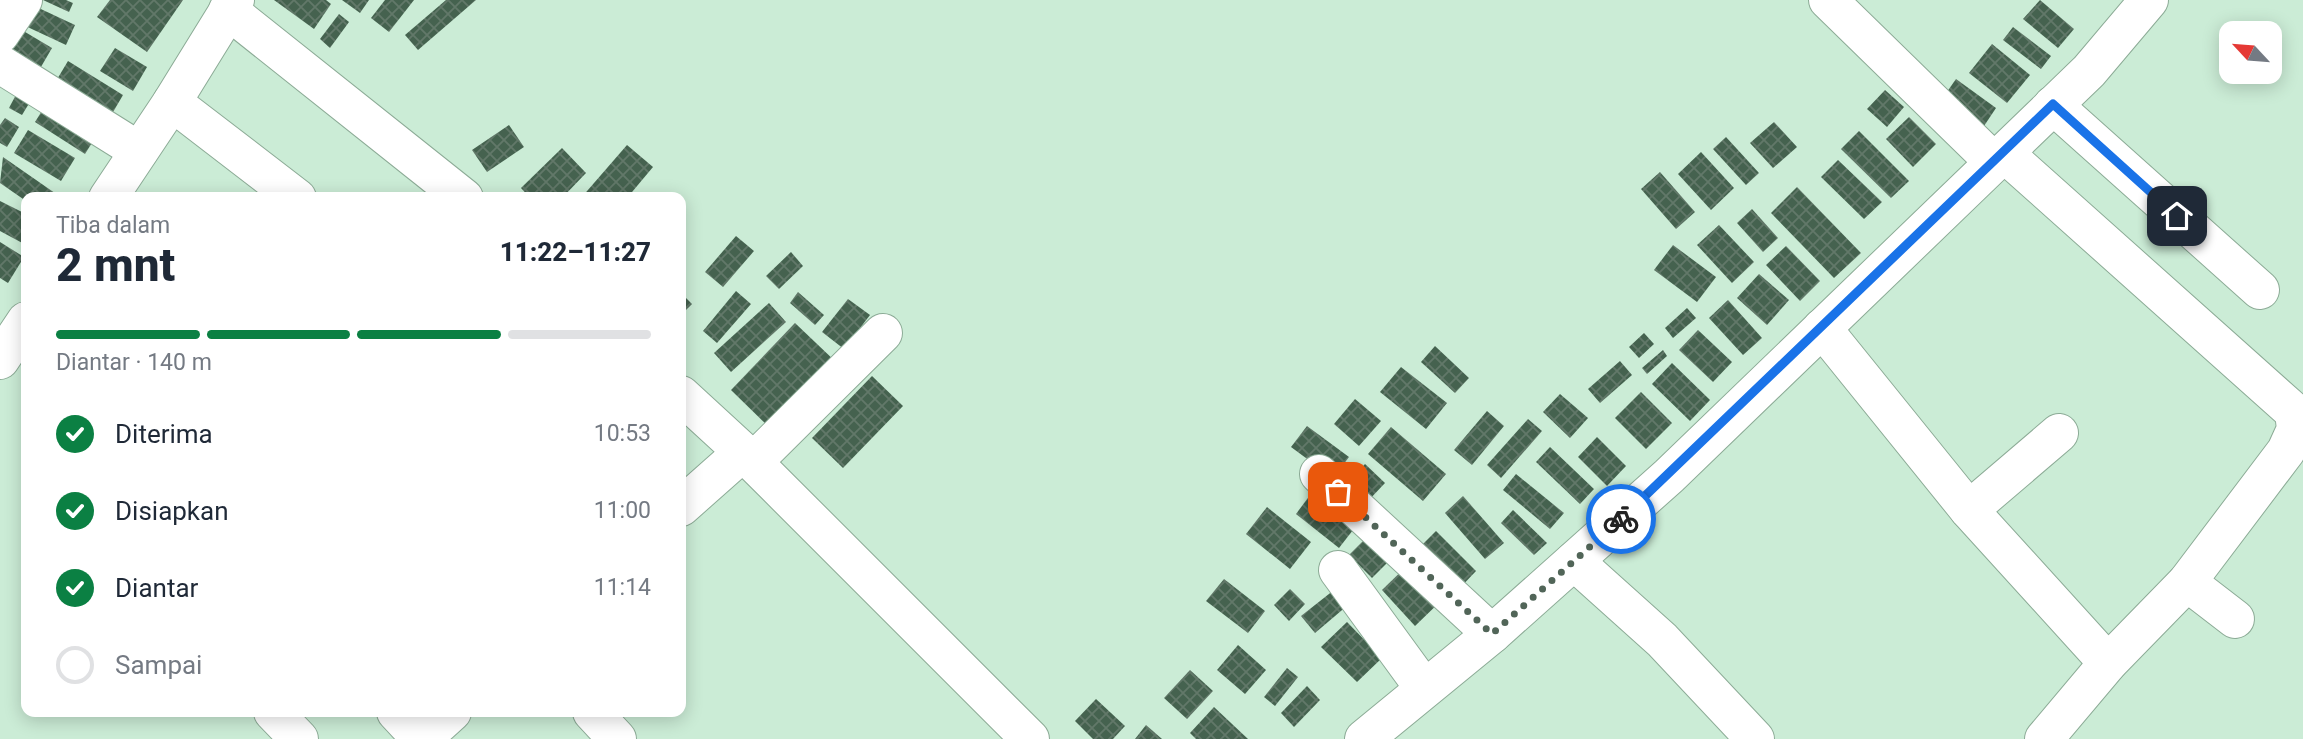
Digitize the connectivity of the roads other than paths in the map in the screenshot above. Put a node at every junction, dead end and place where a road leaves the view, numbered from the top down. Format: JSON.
{"nodes":[{"id":1,"x":23,"y":0,"type":"edge"},
{"id":2,"x":1828,"y":0,"type":"edge"},
{"id":3,"x":2149,"y":0,"type":"edge"},
{"id":4,"x":231,"y":5,"type":"edge"},
{"id":5,"x":0,"y":34,"type":"edge"},
{"id":6,"x":0,"y":64,"type":"edge"},
{"id":7,"x":172,"y":102,"type":"junction"},
{"id":8,"x":2053,"y":104,"type":"junction"},
{"id":9,"x":139,"y":151,"type":"junction"},
{"id":10,"x":1999,"y":157,"type":"junction"},
{"id":11,"x":112,"y":192,"type":"edge"},
{"id":12,"x":289,"y":192,"type":"edge"},
{"id":13,"x":455,"y":192,"type":"edge"},
{"id":14,"x":2260,"y":290,"type":"dead end"},
{"id":15,"x":21,"y":328,"type":"edge"},
{"id":16,"x":1822,"y":328,"type":"junction"},
{"id":17,"x":883,"y":333,"type":"dead end"},
{"id":18,"x":0,"y":360,"type":"edge"},
{"id":19,"x":686,"y":400,"type":"edge"},
{"id":20,"x":2059,"y":433,"type":"dead end"},
{"id":21,"x":748,"y":457,"type":"junction"},
{"id":22,"x":1318,"y":474,"type":"dead end"},
{"id":23,"x":686,"y":503,"type":"edge"},
{"id":24,"x":1969,"y":510,"type":"junction"},
{"id":25,"x":1574,"y":561,"type":"junction"},
{"id":26,"x":1339,"y":570,"type":"dead end"},
{"id":27,"x":2187,"y":582,"type":"junction"},
{"id":28,"x":2235,"y":619,"type":"dead end"},
{"id":29,"x":1492,"y":634,"type":"junction"},
{"id":30,"x":2108,"y":663,"type":"junction"},
{"id":31,"x":1424,"y":688,"type":"junction"},
{"id":32,"x":278,"y":717,"type":"edge"},
{"id":33,"x":401,"y":717,"type":"edge"},
{"id":34,"x":446,"y":717,"type":"edge"},
{"id":35,"x":597,"y":717,"type":"edge"},
{"id":36,"x":1735,"y":731,"type":"edge"},
{"id":37,"x":299,"y":739,"type":"edge"},
{"id":38,"x":422,"y":739,"type":"edge"},
{"id":39,"x":617,"y":739,"type":"edge"},
{"id":40,"x":1030,"y":739,"type":"edge"},
{"id":41,"x":1364,"y":739,"type":"edge"},
{"id":42,"x":2044,"y":739,"type":"edge"}],
"edges":[{"from":1,"to":5,"type":"street"},
{"from":2,"to":10,"type":"street"},
{"from":3,"to":8,"type":"street"},
{"from":4,"to":7,"type":"street"},
{"from":4,"to":13,"type":"street"},
{"from":6,"to":9,"type":"street"},
{"from":7,"to":9,"type":"street"},
{"from":7,"to":12,"type":"street"},
{"from":8,"to":10,"type":"street"},
{"from":8,"to":14,"type":"street"},
{"from":9,"to":11,"type":"street"},
{"from":10,"to":16,"type":"street"},
{"from":10,"to":27,"type":"street"},
{"from":15,"to":18,"type":"street"},
{"from":16,"to":24,"type":"street"},
{"from":16,"to":25,"type":"street"},
{"from":17,"to":21,"type":"street"},
{"from":19,"to":21,"type":"street"},
{"from":20,"to":24,"type":"street"},
{"from":21,"to":23,"type":"street"},
{"from":21,"to":40,"type":"street"},
{"from":22,"to":29,"type":"street"},
{"from":24,"to":30,"type":"street"},
{"from":25,"to":29,"type":"street"},
{"from":25,"to":36,"type":"street"},
{"from":26,"to":31,"type":"street"},
{"from":27,"to":28,"type":"street"},
{"from":27,"to":30,"type":"street"},
{"from":29,"to":31,"type":"street"},
{"from":30,"to":42,"type":"street"},
{"from":31,"to":41,"type":"street"},
{"from":32,"to":37,"type":"street"},
{"from":33,"to":38,"type":"street"},
{"from":34,"to":38,"type":"street"},
{"from":35,"to":39,"type":"street"}]}
